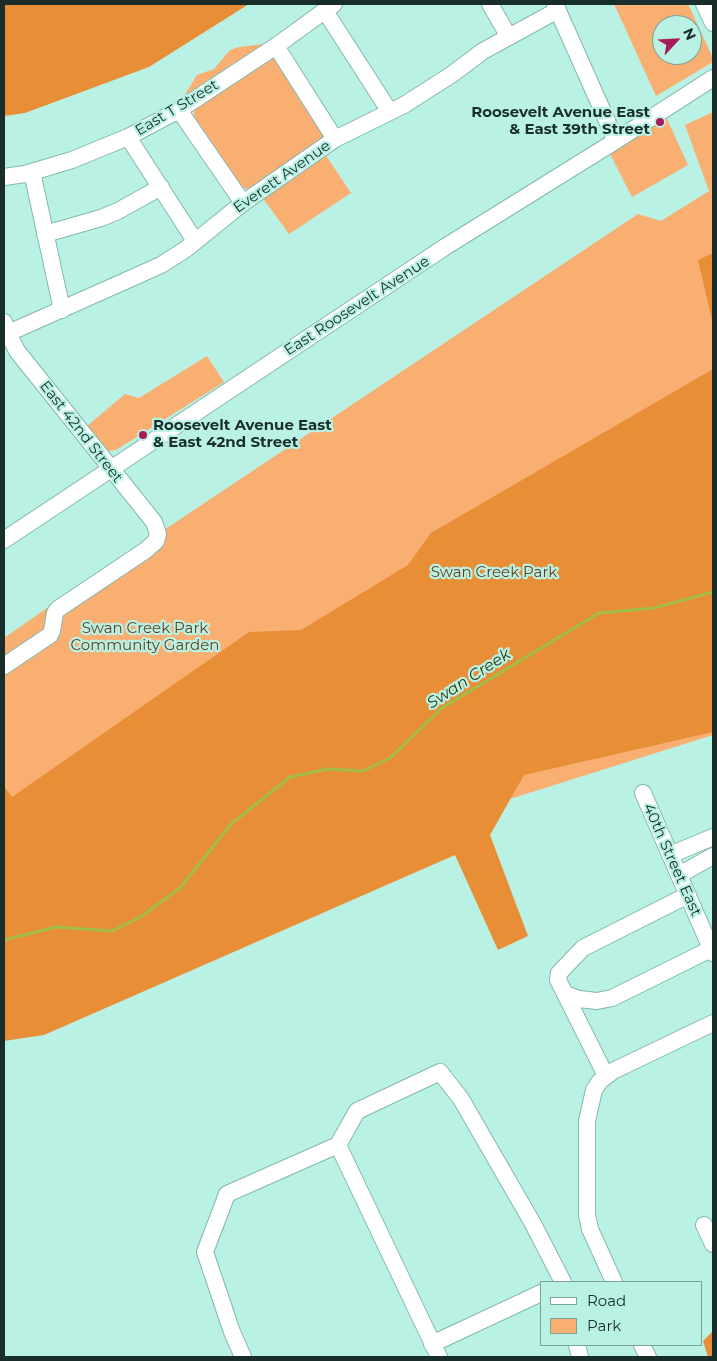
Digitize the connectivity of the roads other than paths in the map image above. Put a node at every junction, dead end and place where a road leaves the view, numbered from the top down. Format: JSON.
{"nodes":[{"id":1,"x":490,"y":4,"type":"edge"},
{"id":2,"x":704,"y":4,"type":"edge"},
{"id":3,"x":556,"y":7,"type":"edge"},
{"id":4,"x":329,"y":8,"type":"edge"},
{"id":5,"x":713,"y":23,"type":"edge"},
{"id":6,"x":509,"y":37,"type":"junction"},
{"id":7,"x":276,"y":46,"type":"junction"},
{"id":8,"x":713,"y":78,"type":"edge"},
{"id":9,"x":179,"y":110,"type":"junction"},
{"id":10,"x":390,"y":112,"type":"junction"},
{"id":11,"x":128,"y":137,"type":"junction"},
{"id":12,"x":336,"y":139,"type":"junction"},
{"id":13,"x":616,"y":141,"type":"junction"},
{"id":14,"x":32,"y":172,"type":"junction"},
{"id":15,"x":4,"y":177,"type":"edge"},
{"id":16,"x":161,"y":187,"type":"junction"},
{"id":17,"x":243,"y":203,"type":"junction"},
{"id":18,"x":45,"y":234,"type":"junction"},
{"id":19,"x":196,"y":241,"type":"junction"},
{"id":20,"x":62,"y":310,"type":"junction"},
{"id":21,"x":5,"y":330,"type":"edge"},
{"id":22,"x":110,"y":468,"type":"junction"},
{"id":23,"x":4,"y":540,"type":"edge"},
{"id":24,"x":4,"y":666,"type":"edge"},
{"id":25,"x":643,"y":793,"type":"dead end"},
{"id":26,"x":713,"y":837,"type":"edge"},
{"id":27,"x":670,"y":855,"type":"junction"},
{"id":28,"x":713,"y":856,"type":"edge"},
{"id":29,"x":679,"y":875,"type":"junction"},
{"id":30,"x":688,"y":895,"type":"junction"},
{"id":31,"x":712,"y":951,"type":"edge"},
{"id":32,"x":565,"y":994,"type":"junction"},
{"id":33,"x":713,"y":1024,"type":"edge"},
{"id":34,"x":606,"y":1076,"type":"junction"},
{"id":35,"x":338,"y":1145,"type":"junction"},
{"id":36,"x":704,"y":1225,"type":"dead end"},
{"id":37,"x":713,"y":1244,"type":"edge"},
{"id":38,"x":562,"y":1281,"type":"edge"},
{"id":39,"x":614,"y":1281,"type":"edge"},
{"id":40,"x":540,"y":1294,"type":"edge"},
{"id":41,"x":436,"y":1351,"type":"edge"},
{"id":42,"x":243,"y":1357,"type":"edge"}],
"edges":[{"from":1,"to":6,"type":"street"},
{"from":2,"to":5,"type":"street"},
{"from":3,"to":6,"type":"street","name":"Everett Avenue"},
{"from":3,"to":13,"type":"street"},
{"from":4,"to":7,"type":"street","name":"East T Street"},
{"from":4,"to":10,"type":"street"},
{"from":6,"to":10,"type":"street","name":"Everett Avenue"},
{"from":7,"to":9,"type":"street","name":"East T Street"},
{"from":7,"to":12,"type":"street"},
{"from":8,"to":13,"type":"street","name":"East Roosevelt Avenue"},
{"from":9,"to":11,"type":"street","name":"East T Street"},
{"from":9,"to":17,"type":"street"},
{"from":10,"to":12,"type":"street","name":"Everett Avenue"},
{"from":11,"to":14,"type":"street","name":"East T Street"},
{"from":11,"to":16,"type":"street"},
{"from":12,"to":17,"type":"street","name":"Everett Avenue"},
{"from":13,"to":22,"type":"street","name":"East Roosevelt Avenue"},
{"from":14,"to":15,"type":"street","name":"East T Street"},
{"from":14,"to":18,"type":"street"},
{"from":16,"to":18,"type":"street"},
{"from":16,"to":19,"type":"street"},
{"from":17,"to":19,"type":"street","name":"Everett Avenue"},
{"from":18,"to":20,"type":"street"},
{"from":19,"to":20,"type":"street","name":"Everett Avenue"},
{"from":20,"to":21,"type":"street","name":"Everett Avenue"},
{"from":21,"to":22,"type":"street","name":"East 42nd Street"},
{"from":22,"to":23,"type":"street","name":"East Roosevelt Avenue"},
{"from":22,"to":24,"type":"street","name":"East 42nd Street"},
{"from":25,"to":27,"type":"street","name":"40th Street East"},
{"from":26,"to":27,"type":"street"},
{"from":27,"to":29,"type":"street","name":"40th Street East"},
{"from":28,"to":29,"type":"street"},
{"from":29,"to":30,"type":"street","name":"40th Street East"},
{"from":30,"to":31,"type":"street","name":"40th Street East"},
{"from":30,"to":32,"type":"street"},
{"from":31,"to":32,"type":"street"},
{"from":32,"to":34,"type":"street"},
{"from":33,"to":34,"type":"street"},
{"from":34,"to":39,"type":"street"},
{"from":35,"to":38,"type":"street"},
{"from":35,"to":41,"type":"street"},
{"from":35,"to":42,"type":"street"},
{"from":36,"to":37,"type":"street"},
{"from":40,"to":41,"type":"street"}]}
